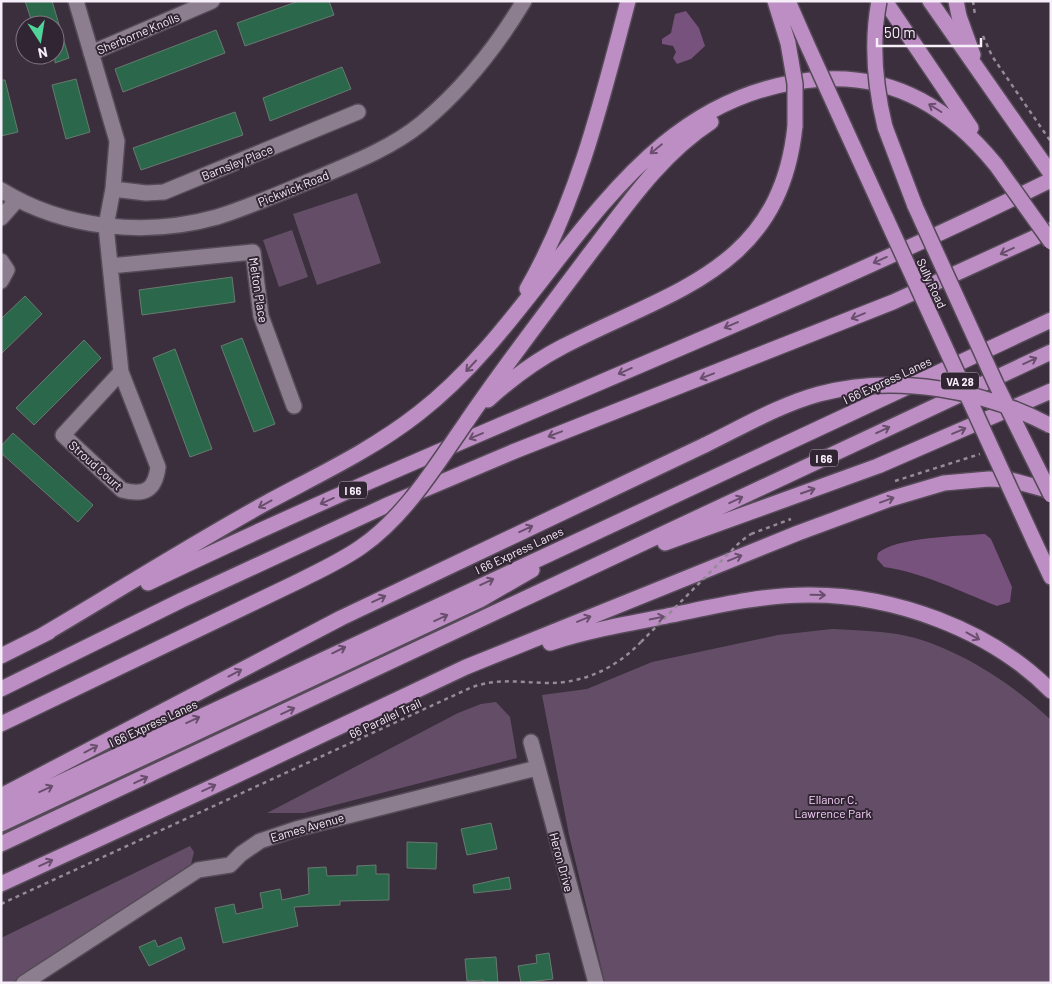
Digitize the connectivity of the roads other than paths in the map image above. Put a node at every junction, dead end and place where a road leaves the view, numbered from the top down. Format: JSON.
{"nodes":[{"id":1,"x":76,"y":1,"type":"edge"},
{"id":2,"x":212,"y":1,"type":"edge"},
{"id":3,"x":524,"y":1,"type":"edge"},
{"id":4,"x":628,"y":1,"type":"edge"},
{"id":5,"x":775,"y":1,"type":"edge"},
{"id":6,"x":788,"y":1,"type":"edge"},
{"id":7,"x":879,"y":1,"type":"edge"},
{"id":8,"x":885,"y":1,"type":"edge"},
{"id":9,"x":930,"y":1,"type":"edge"},
{"id":10,"x":956,"y":1,"type":"edge"},
{"id":11,"x":91,"y":53,"type":"junction"},
{"id":12,"x":790,"y":83,"type":"junction"},
{"id":13,"x":994,"y":96,"type":"junction"},
{"id":14,"x":358,"y":112,"type":"dead end"},
{"id":15,"x":996,"y":165,"type":"junction"},
{"id":16,"x":1051,"y":174,"type":"edge"},
{"id":17,"x":1051,"y":180,"type":"edge"},
{"id":18,"x":113,"y":189,"type":"junction"},
{"id":19,"x":1,"y":190,"type":"edge"},
{"id":20,"x":17,"y":200,"type":"junction"},
{"id":21,"x":1,"y":218,"type":"edge"},
{"id":22,"x":106,"y":226,"type":"junction"},
{"id":23,"x":1051,"y":230,"type":"edge"},
{"id":24,"x":1051,"y":242,"type":"edge"},
{"id":25,"x":1,"y":261,"type":"edge"},
{"id":26,"x":110,"y":266,"type":"junction"},
{"id":27,"x":1,"y":281,"type":"edge"},
{"id":28,"x":1051,"y":320,"type":"edge"},
{"id":29,"x":502,"y":329,"type":"junction"},
{"id":30,"x":1051,"y":352,"type":"edge"},
{"id":31,"x":122,"y":372,"type":"junction"},
{"id":32,"x":507,"y":374,"type":"junction"},
{"id":33,"x":1051,"y":391,"type":"edge"},
{"id":34,"x":294,"y":406,"type":"dead end"},
{"id":35,"x":1051,"y":426,"type":"edge"},
{"id":36,"x":1051,"y":491,"type":"edge"},
{"id":37,"x":1051,"y":495,"type":"edge"},
{"id":38,"x":608,"y":525,"type":"junction"},
{"id":39,"x":1035,"y":543,"type":"junction"},
{"id":40,"x":1051,"y":563,"type":"edge"},
{"id":41,"x":597,"y":566,"type":"junction"},
{"id":42,"x":1051,"y":576,"type":"edge"},
{"id":43,"x":41,"y":636,"type":"junction"},
{"id":44,"x":1,"y":656,"type":"edge"},
{"id":45,"x":442,"y":678,"type":"junction"},
{"id":46,"x":1,"y":689,"type":"edge"},
{"id":47,"x":1051,"y":691,"type":"edge"},
{"id":48,"x":1,"y":724,"type":"edge"},
{"id":49,"x":531,"y":742,"type":"dead end"},
{"id":50,"x":537,"y":768,"type":"junction"},
{"id":51,"x":1,"y":796,"type":"edge"},
{"id":52,"x":1,"y":810,"type":"edge"},
{"id":53,"x":1,"y":824,"type":"edge"},
{"id":54,"x":1,"y":844,"type":"edge"},
{"id":55,"x":1,"y":884,"type":"edge"},
{"id":56,"x":24,"y":983,"type":"edge"},
{"id":57,"x":596,"y":983,"type":"edge"}],
"edges":[{"from":1,"to":11,"type":"street","name":"Sherborne Knolls"},
{"from":2,"to":11,"type":"street","name":"Sherborne Knolls"},
{"from":3,"to":22,"type":"street","name":"Pickwick Road"},
{"from":4,"to":29,"type":"highway"},
{"from":5,"to":32,"type":"highway","bridge":true},
{"from":6,"to":39,"type":"highway","name":"Sully Road","number":"VA 28","bridge":true},
{"from":7,"to":37,"type":"highway","bridge":true},
{"from":8,"to":15,"type":"highway"},
{"from":9,"to":13,"type":"highway"},
{"from":10,"to":13,"type":"highway"},
{"from":11,"to":18,"type":"street","name":"Sherborne Knolls"},
{"from":15,"to":12,"type":"highway","one_way":true},
{"from":12,"to":29,"type":"highway","one_way":true},
{"from":12,"to":32,"type":"highway"},
{"from":13,"to":16,"type":"highway"},
{"from":14,"to":18,"type":"street","name":"Barnsley Place"},
{"from":15,"to":24,"type":"highway","bridge":true},
{"from":17,"to":43,"type":"highway","number":"I 66","one_way":true},
{"from":18,"to":22,"type":"street","name":"Sherborne Knolls"},
{"from":19,"to":20,"type":"street","name":"Pickwick Road"},
{"from":20,"to":21,"type":"street"},
{"from":20,"to":22,"type":"street","name":"Pickwick Road"},
{"from":22,"to":26,"type":"street","name":"Stroud Court"},
{"from":23,"to":46,"type":"highway","one_way":true},
{"from":25,"to":27,"type":"street"},
{"from":26,"to":31,"type":"street","name":"Stroud Court"},
{"from":26,"to":34,"type":"street","name":"Melton Place"},
{"from":28,"to":38,"type":"highway","name":"I 66 Express Lanes"},
{"from":29,"to":43,"type":"highway","one_way":true},
{"from":41,"to":30,"type":"highway","number":"I 66","one_way":true},
{"from":31,"to":31,"type":"street","name":"Stroud Court"},
{"from":32,"to":48,"type":"highway","bridge":true},
{"from":41,"to":33,"type":"highway","one_way":true},
{"from":51,"to":35,"type":"highway","one_way":true,"bridge":true},
{"from":45,"to":36,"type":"highway","one_way":true},
{"from":52,"to":38,"type":"highway","name":"I 66 Express Lanes","one_way":true},
{"from":53,"to":38,"type":"highway","one_way":true},
{"from":39,"to":40,"type":"highway"},
{"from":39,"to":42,"type":"highway","name":"Sully Road","number":"VA 28"},
{"from":54,"to":41,"type":"highway","number":"I 66","one_way":true},
{"from":43,"to":44,"type":"highway","number":"I 66"},
{"from":45,"to":47,"type":"highway","one_way":true},
{"from":55,"to":45,"type":"highway","one_way":true},
{"from":49,"to":50,"type":"street","name":"Heron Drive"},
{"from":50,"to":56,"type":"street","name":"Eames Avenue"},
{"from":50,"to":57,"type":"street","name":"Heron Drive"}]}
